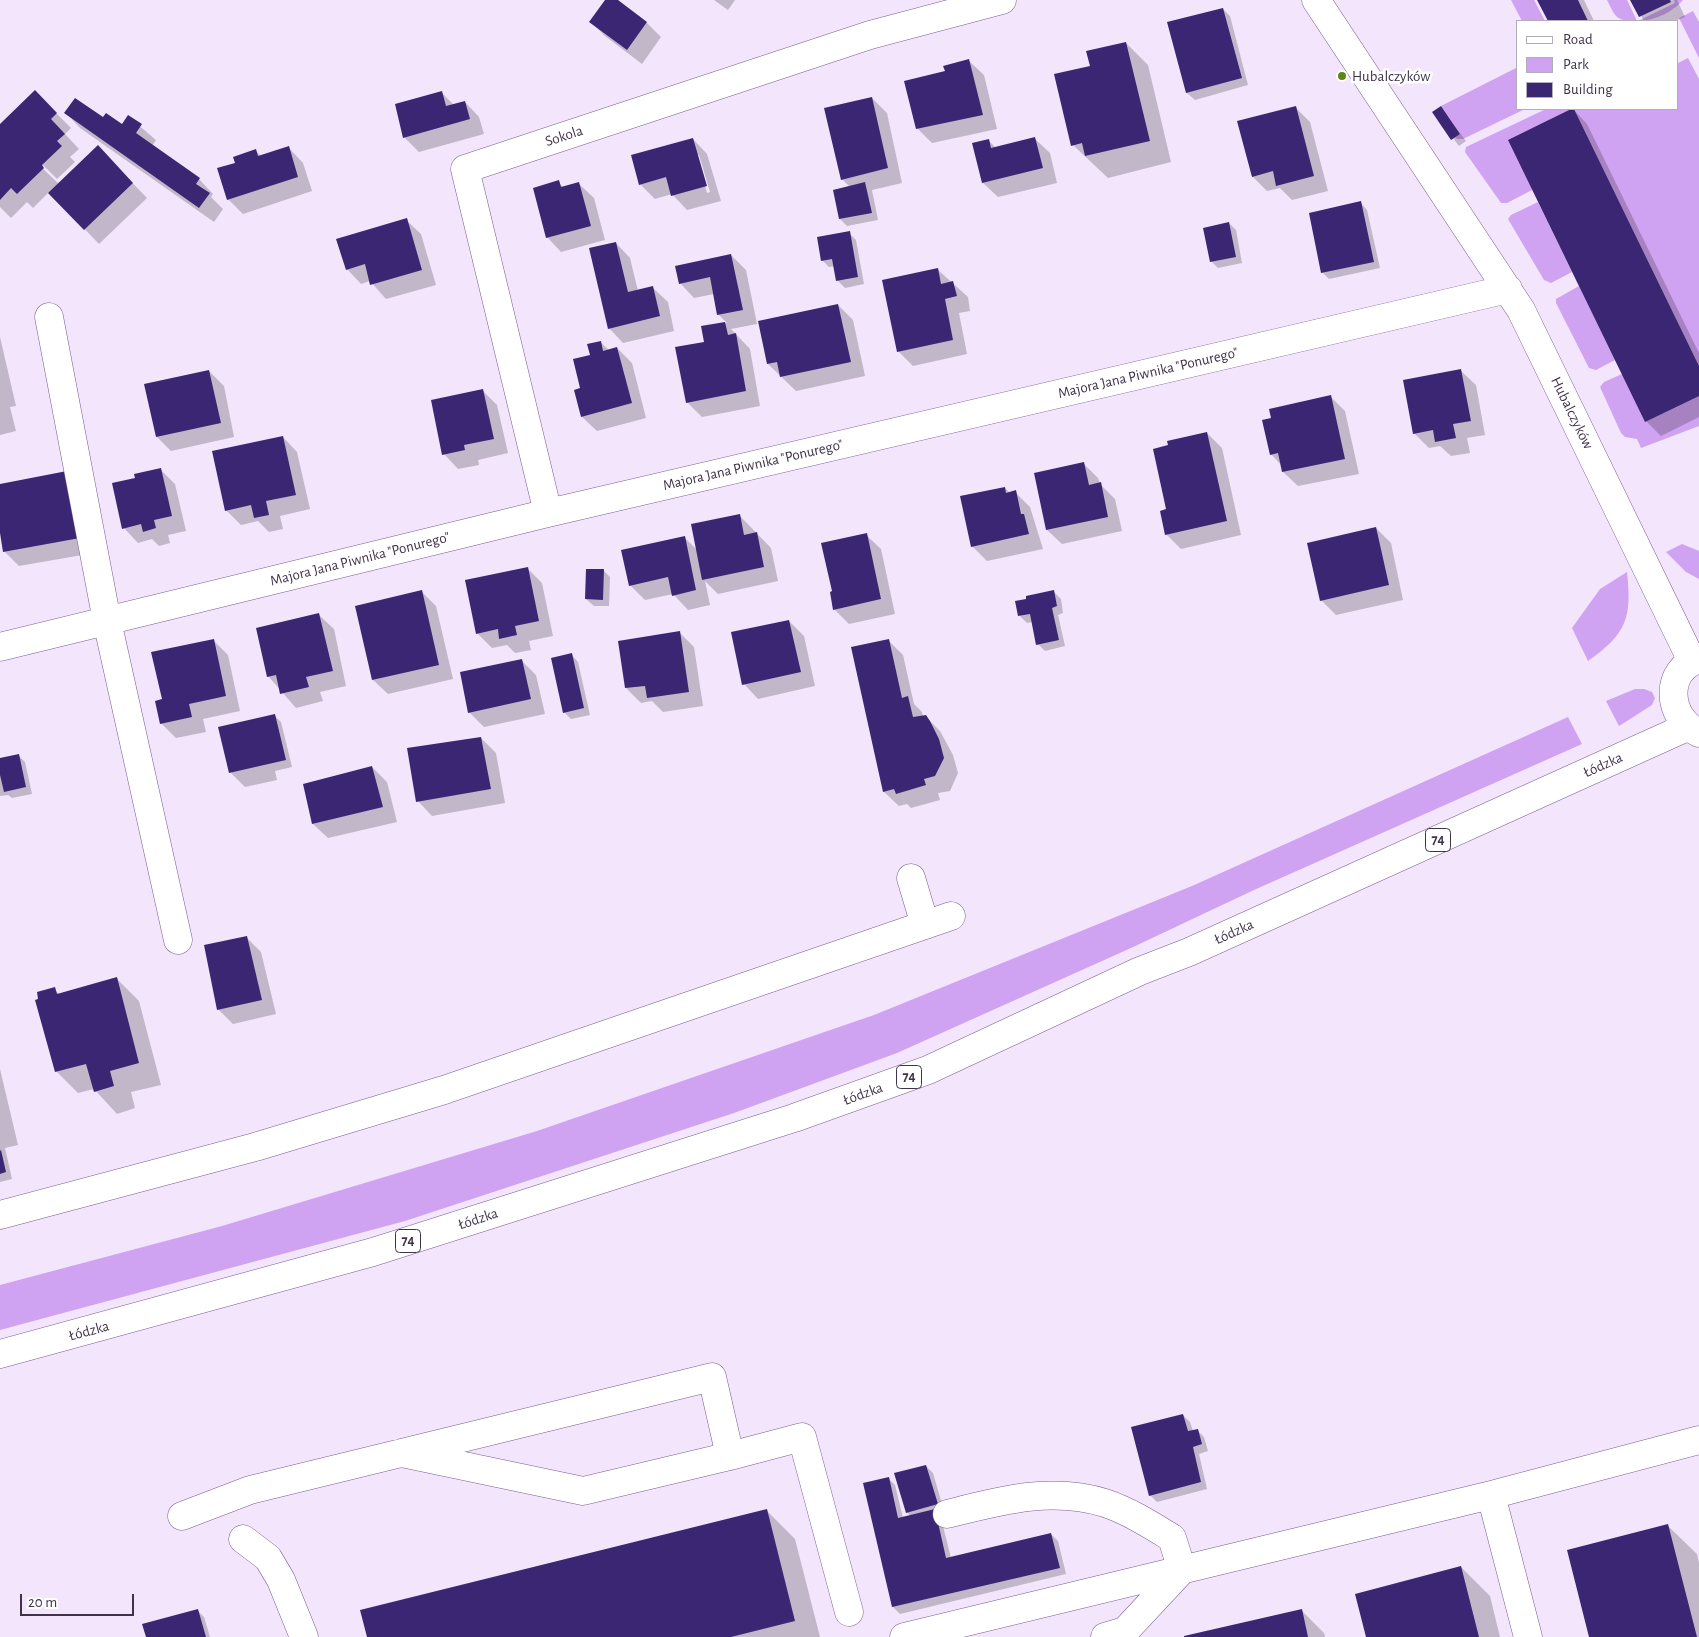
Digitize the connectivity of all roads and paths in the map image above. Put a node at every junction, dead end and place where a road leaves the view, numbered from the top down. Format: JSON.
{"nodes":[{"id":1,"x":1002,"y":0,"type":"edge"},
{"id":2,"x":1316,"y":0,"type":"edge"},
{"id":3,"x":1508,"y":289,"type":"junction"},
{"id":4,"x":49,"y":317,"type":"dead end"},
{"id":5,"x":548,"y":513,"type":"junction"},
{"id":6,"x":107,"y":621,"type":"junction"},
{"id":7,"x":0,"y":646,"type":"edge"},
{"id":8,"x":1696,"y":660,"type":"edge"},
{"id":9,"x":1693,"y":730,"type":"edge"},
{"id":10,"x":911,"y":878,"type":"dead end"},
{"id":11,"x":951,"y":916,"type":"dead end"},
{"id":12,"x":925,"y":925,"type":"junction"},
{"id":13,"x":178,"y":940,"type":"dead end"},
{"id":14,"x":0,"y":1215,"type":"edge"},
{"id":15,"x":0,"y":1354,"type":"edge"},
{"id":16,"x":1699,"y":1440,"type":"edge"},
{"id":17,"x":402,"y":1453,"type":"junction"},
{"id":18,"x":730,"y":1456,"type":"junction"},
{"id":19,"x":1491,"y":1495,"type":"junction"},
{"id":20,"x":947,"y":1514,"type":"dead end"},
{"id":21,"x":182,"y":1516,"type":"dead end"},
{"id":22,"x":243,"y":1539,"type":"dead end"},
{"id":23,"x":1182,"y":1570,"type":"junction"},
{"id":24,"x":849,"y":1612,"type":"dead end"},
{"id":25,"x":304,"y":1637,"type":"edge"},
{"id":26,"x":904,"y":1637,"type":"edge"},
{"id":27,"x":1105,"y":1637,"type":"edge"},
{"id":28,"x":1528,"y":1637,"type":"edge"}],
"edges":[{"from":1,"to":5,"type":"street","name":"Sokola"},
{"from":2,"to":3,"type":"street","name":"Hubalczyków"},
{"from":3,"to":5,"type":"street","name":"Majora Jana Piwnika \"Ponurego\""},
{"from":3,"to":8,"type":"street","name":"Hubalczyków"},
{"from":4,"to":6,"type":"street"},
{"from":5,"to":6,"type":"street","name":"Majora Jana Piwnika \"Ponurego\""},
{"from":6,"to":7,"type":"street","name":"Majora Jana Piwnika \"Ponurego\""},
{"from":6,"to":13,"type":"street"},
{"from":8,"to":9,"type":"street","number":"74"},
{"from":9,"to":15,"type":"street","name":"Łódzka","number":"74"},
{"from":10,"to":12,"type":"street"},
{"from":11,"to":12,"type":"street"},
{"from":12,"to":14,"type":"street"},
{"from":16,"to":19,"type":"street"},
{"from":17,"to":18,"type":"street"},
{"from":17,"to":18,"type":"street"},
{"from":17,"to":21,"type":"street"},
{"from":18,"to":24,"type":"street"},
{"from":19,"to":23,"type":"street"},
{"from":19,"to":28,"type":"street"},
{"from":20,"to":23,"type":"street"},
{"from":22,"to":25,"type":"street"},
{"from":23,"to":26,"type":"street"},
{"from":23,"to":27,"type":"street"}]}
